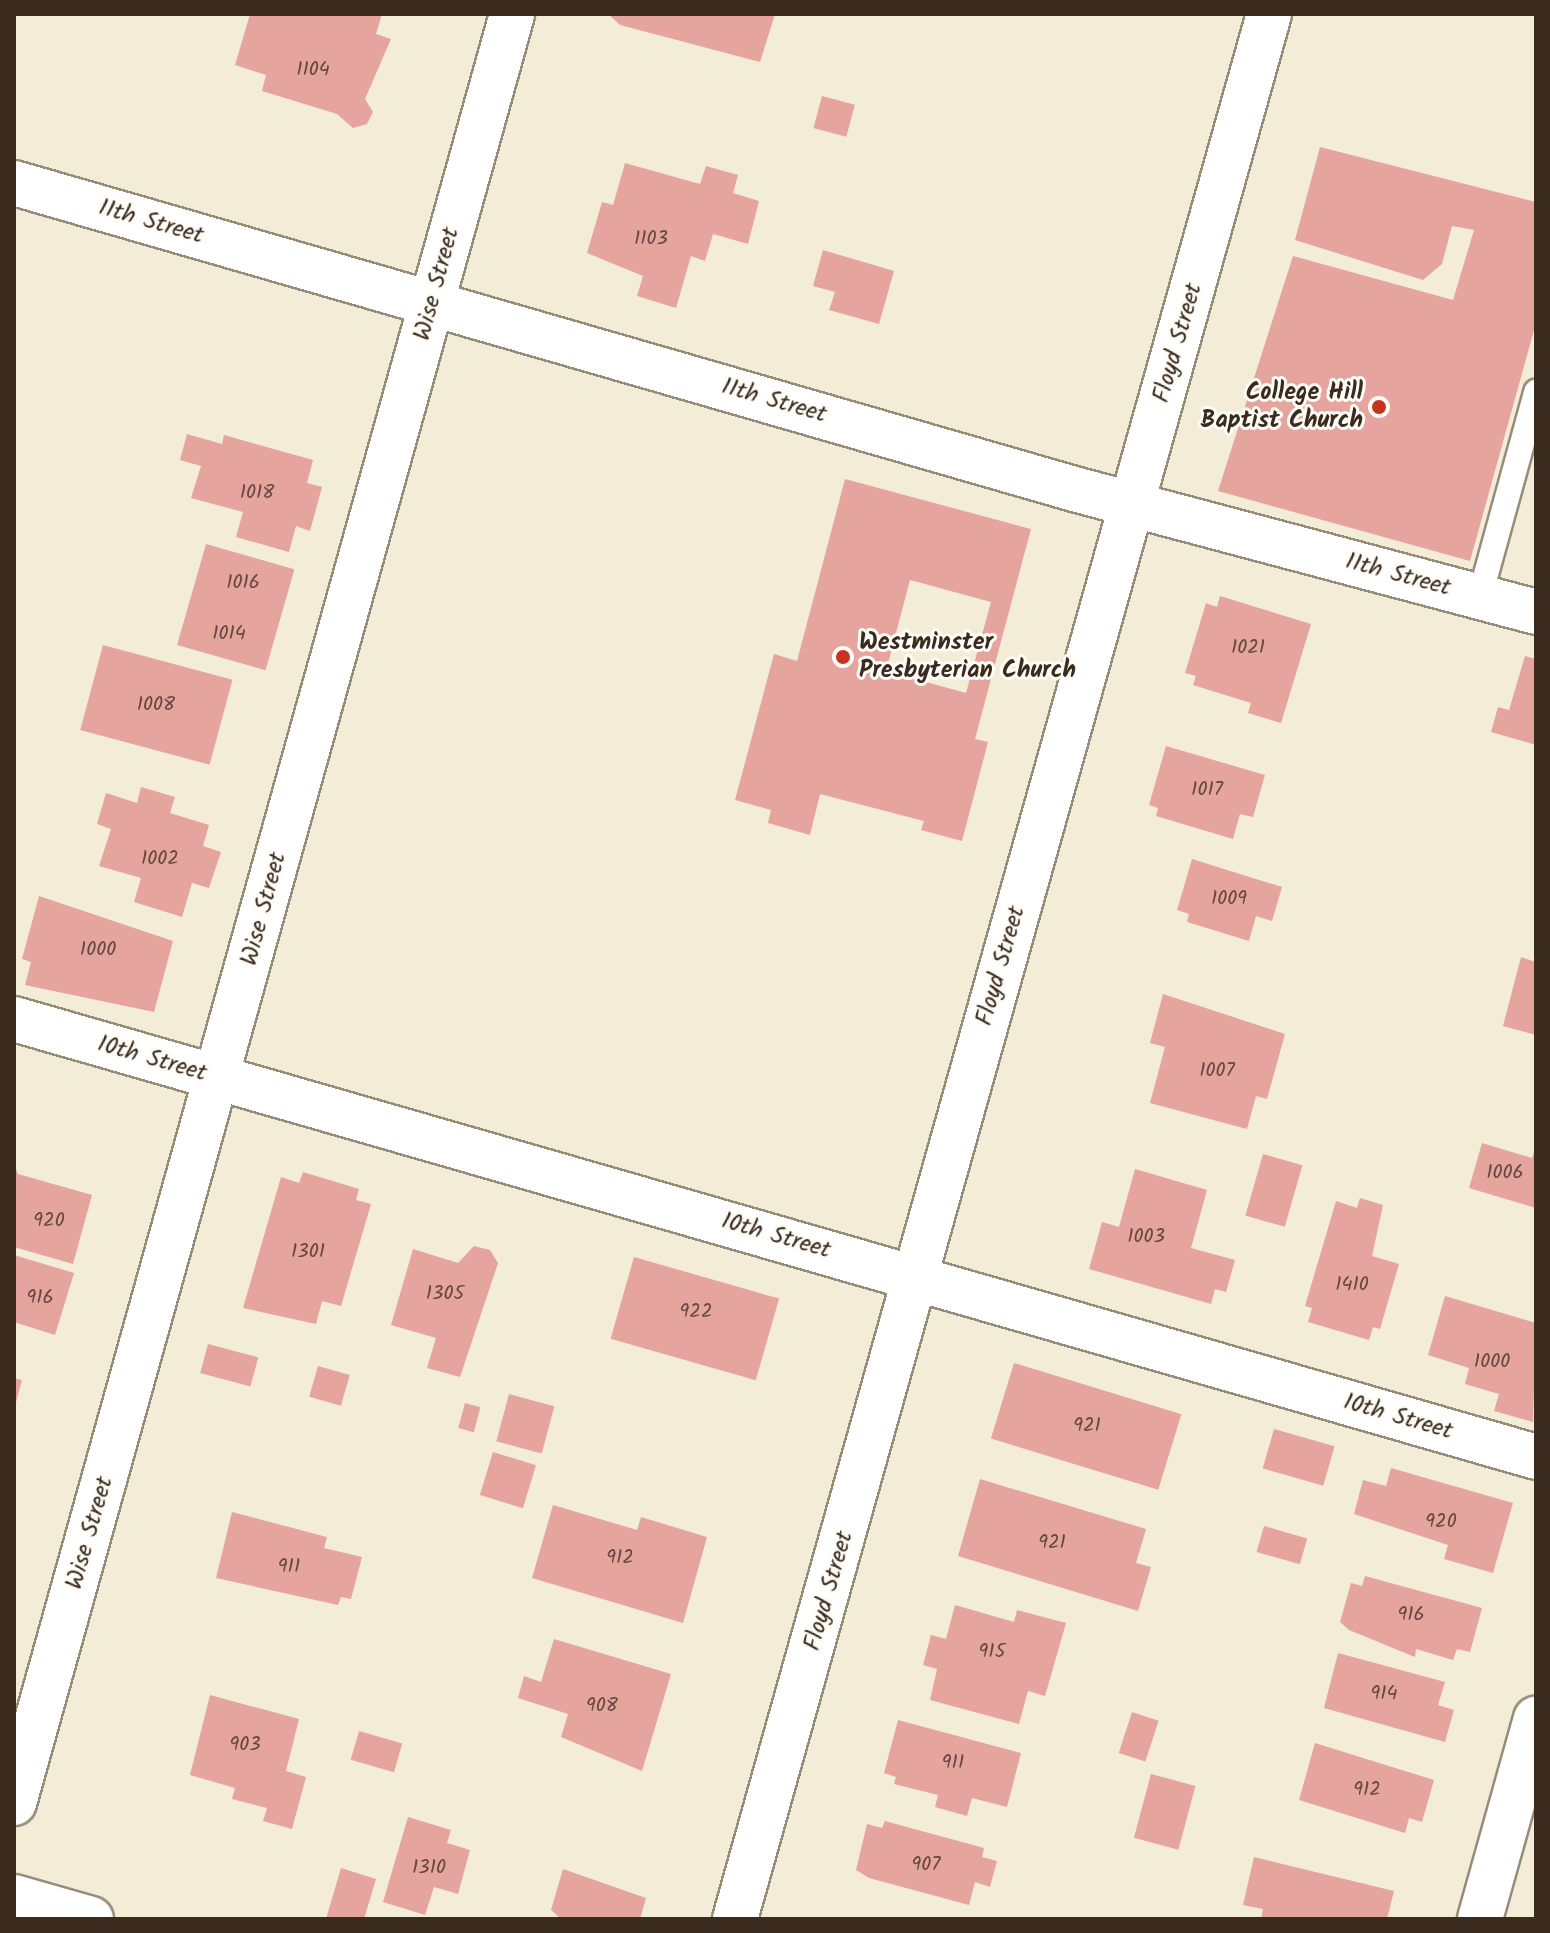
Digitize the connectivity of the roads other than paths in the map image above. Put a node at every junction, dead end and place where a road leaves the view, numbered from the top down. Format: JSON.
{"nodes":[{"id":1,"x":512,"y":14,"type":"edge"},
{"id":2,"x":1269,"y":14,"type":"edge"},
{"id":3,"x":14,"y":183,"type":"edge"},
{"id":4,"x":433,"y":302,"type":"junction"},
{"id":5,"x":1536,"y":392,"type":"edge"},
{"id":6,"x":1131,"y":505,"type":"junction"},
{"id":7,"x":1480,"y":596,"type":"junction"},
{"id":8,"x":1536,"y":612,"type":"edge"},
{"id":9,"x":14,"y":1019,"type":"edge"},
{"id":10,"x":218,"y":1078,"type":"junction"},
{"id":11,"x":919,"y":1277,"type":"junction"},
{"id":12,"x":1536,"y":1457,"type":"edge"},
{"id":13,"x":1536,"y":1719,"type":"edge"},
{"id":14,"x":14,"y":1803,"type":"edge"},
{"id":15,"x":14,"y":1897,"type":"edge"},
{"id":16,"x":91,"y":1919,"type":"edge"},
{"id":17,"x":735,"y":1919,"type":"edge"},
{"id":18,"x":1480,"y":1919,"type":"edge"}],
"edges":[{"from":1,"to":4,"type":"street","name":"Wise Street"},
{"from":2,"to":6,"type":"street","name":"Floyd Street"},
{"from":3,"to":4,"type":"street","name":"11th Street"},
{"from":4,"to":6,"type":"street","name":"11th Street"},
{"from":4,"to":10,"type":"street","name":"Wise Street"},
{"from":5,"to":7,"type":"lane"},
{"from":6,"to":7,"type":"street","name":"11th Street"},
{"from":6,"to":11,"type":"street","name":"Floyd Street"},
{"from":7,"to":8,"type":"street","name":"11th Street"},
{"from":9,"to":10,"type":"street","name":"10th Street"},
{"from":10,"to":11,"type":"street","name":"10th Street"},
{"from":10,"to":14,"type":"street","name":"Wise Street"},
{"from":11,"to":12,"type":"street","name":"10th Street"},
{"from":11,"to":17,"type":"street","name":"Floyd Street"},
{"from":13,"to":18,"type":"street"},
{"from":15,"to":16,"type":"street"}]}
